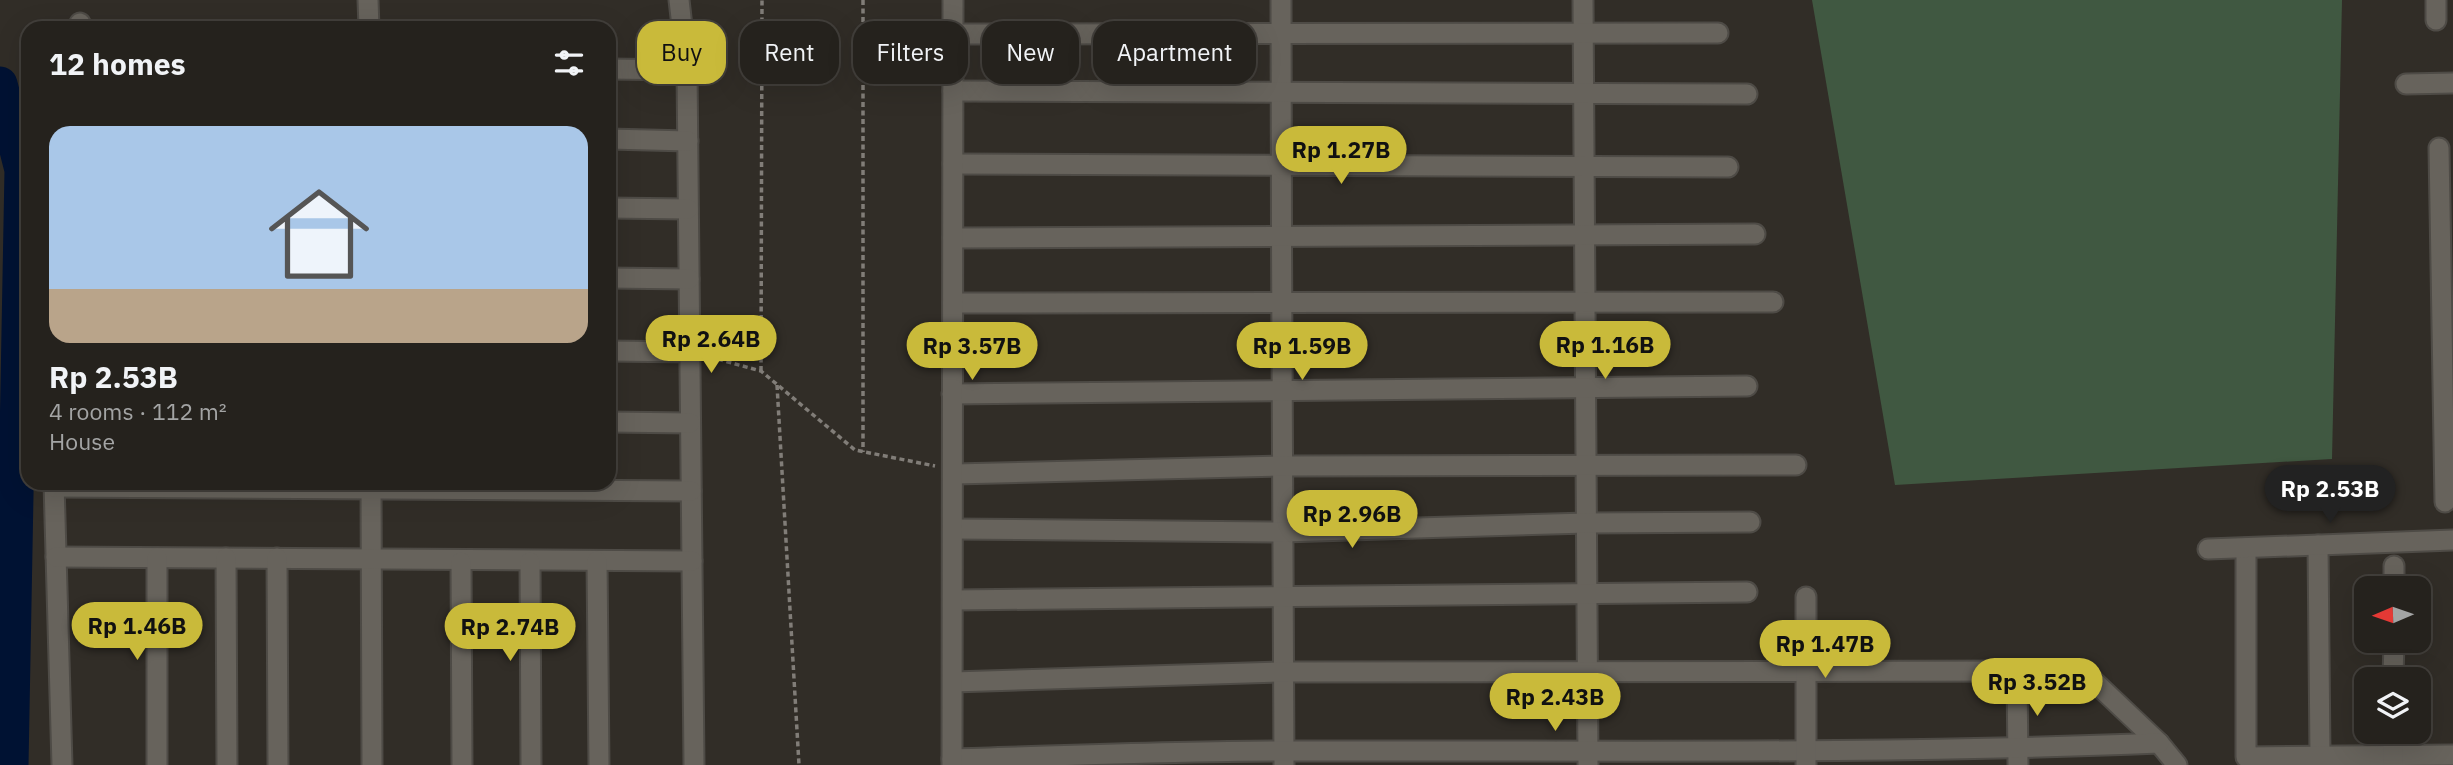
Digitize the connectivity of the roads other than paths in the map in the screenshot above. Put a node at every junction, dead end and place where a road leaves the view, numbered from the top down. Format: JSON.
{"nodes":[{"id":1,"x":368,"y":0,"type":"edge"},
{"id":2,"x":679,"y":0,"type":"edge"},
{"id":3,"x":953,"y":0,"type":"edge"},
{"id":4,"x":1281,"y":0,"type":"edge"},
{"id":5,"x":1583,"y":0,"type":"edge"},
{"id":6,"x":2435,"y":0,"type":"edge"},
{"id":7,"x":2436,"y":20,"type":"dead end"},
{"id":8,"x":369,"y":21,"type":"edge"},
{"id":9,"x":681,"y":21,"type":"edge"},
{"id":10,"x":953,"y":21,"type":"edge"},
{"id":11,"x":1584,"y":33,"type":"junction"},
{"id":12,"x":1718,"y":33,"type":"dead end"},
{"id":13,"x":968,"y":34,"type":"edge"},
{"id":14,"x":1281,"y":34,"type":"junction"},
{"id":15,"x":616,"y":69,"type":"edge"},
{"id":16,"x":637,"y":70,"type":"edge"},
{"id":17,"x":2406,"y":83,"type":"dead end"},
{"id":18,"x":2453,"y":83,"type":"edge"},
{"id":19,"x":687,"y":84,"type":"edge"},
{"id":20,"x":953,"y":84,"type":"edge"},
{"id":21,"x":953,"y":91,"type":"junction"},
{"id":22,"x":1281,"y":92,"type":"junction"},
{"id":23,"x":1584,"y":93,"type":"junction"},
{"id":24,"x":1747,"y":94,"type":"dead end"},
{"id":25,"x":616,"y":139,"type":"edge"},
{"id":26,"x":688,"y":141,"type":"junction"},
{"id":27,"x":2439,"y":148,"type":"dead end"},
{"id":28,"x":953,"y":164,"type":"junction"},
{"id":29,"x":1282,"y":166,"type":"junction"},
{"id":30,"x":1584,"y":167,"type":"junction"},
{"id":31,"x":1728,"y":167,"type":"dead end"},
{"id":32,"x":2446,"y":186,"type":"edge"},
{"id":33,"x":616,"y":208,"type":"edge"},
{"id":34,"x":688,"y":209,"type":"junction"},
{"id":35,"x":1755,"y":234,"type":"dead end"},
{"id":36,"x":1585,"y":235,"type":"junction"},
{"id":37,"x":1282,"y":237,"type":"junction"},
{"id":38,"x":953,"y":238,"type":"junction"},
{"id":39,"x":616,"y":278,"type":"edge"},
{"id":40,"x":689,"y":279,"type":"junction"},
{"id":41,"x":2447,"y":292,"type":"edge"},
{"id":42,"x":1586,"y":302,"type":"junction"},
{"id":43,"x":1773,"y":302,"type":"dead end"},
{"id":44,"x":953,"y":303,"type":"junction"},
{"id":45,"x":1282,"y":303,"type":"junction"},
{"id":46,"x":616,"y":351,"type":"edge"},
{"id":47,"x":691,"y":352,"type":"junction"},
{"id":48,"x":1747,"y":386,"type":"dead end"},
{"id":49,"x":1585,"y":388,"type":"junction"},
{"id":50,"x":1281,"y":391,"type":"junction"},
{"id":51,"x":2448,"y":391,"type":"edge"},
{"id":52,"x":952,"y":394,"type":"junction"},
{"id":53,"x":616,"y":422,"type":"edge"},
{"id":54,"x":690,"y":423,"type":"junction"},
{"id":55,"x":1586,"y":465,"type":"junction"},
{"id":56,"x":1796,"y":465,"type":"dead end"},
{"id":57,"x":1282,"y":466,"type":"junction"},
{"id":58,"x":955,"y":474,"type":"junction"},
{"id":59,"x":2449,"y":480,"type":"edge"},
{"id":60,"x":54,"y":490,"type":"edge"},
{"id":61,"x":370,"y":490,"type":"edge"},
{"id":62,"x":616,"y":490,"type":"edge"},
{"id":63,"x":691,"y":491,"type":"junction"},
{"id":64,"x":2445,"y":502,"type":"dead end"},
{"id":65,"x":1750,"y":522,"type":"dead end"},
{"id":66,"x":1587,"y":523,"type":"junction"},
{"id":67,"x":954,"y":529,"type":"junction"},
{"id":68,"x":1283,"y":532,"type":"junction"},
{"id":69,"x":2453,"y":540,"type":"edge"},
{"id":70,"x":2318,"y":545,"type":"junction"},
{"id":71,"x":2246,"y":548,"type":"junction"},
{"id":72,"x":2208,"y":550,"type":"dead end"},
{"id":73,"x":56,"y":557,"type":"junction"},
{"id":74,"x":157,"y":558,"type":"junction"},
{"id":75,"x":226,"y":558,"type":"junction"},
{"id":76,"x":277,"y":558,"type":"junction"},
{"id":77,"x":371,"y":560,"type":"junction"},
{"id":78,"x":597,"y":561,"type":"junction"},
{"id":79,"x":692,"y":561,"type":"junction"},
{"id":80,"x":461,"y":562,"type":"junction"},
{"id":81,"x":530,"y":562,"type":"junction"},
{"id":82,"x":2394,"y":566,"type":"dead end"},
{"id":83,"x":2394,"y":576,"type":"edge"},
{"id":84,"x":1747,"y":592,"type":"dead end"},
{"id":85,"x":1588,"y":594,"type":"junction"},
{"id":86,"x":1281,"y":597,"type":"junction"},
{"id":87,"x":1806,"y":597,"type":"dead end"},
{"id":88,"x":954,"y":600,"type":"junction"},
{"id":89,"x":1805,"y":670,"type":"junction"},
{"id":90,"x":1280,"y":672,"type":"junction"},
{"id":91,"x":2017,"y":673,"type":"junction"},
{"id":92,"x":1588,"y":674,"type":"junction"},
{"id":93,"x":953,"y":682,"type":"junction"},
{"id":94,"x":2160,"y":743,"type":"junction"},
{"id":95,"x":2453,"y":755,"type":"edge"},
{"id":96,"x":2320,"y":756,"type":"junction"},
{"id":97,"x":2017,"y":757,"type":"edge"},
{"id":98,"x":1284,"y":758,"type":"edge"},
{"id":99,"x":1805,"y":758,"type":"edge"},
{"id":100,"x":1587,"y":759,"type":"edge"},
{"id":101,"x":2393,"y":760,"type":"edge"},
{"id":102,"x":952,"y":762,"type":"edge"},
{"id":103,"x":62,"y":765,"type":"edge"},
{"id":104,"x":157,"y":765,"type":"edge"},
{"id":105,"x":227,"y":765,"type":"edge"},
{"id":106,"x":278,"y":765,"type":"edge"},
{"id":107,"x":372,"y":765,"type":"edge"},
{"id":108,"x":462,"y":765,"type":"edge"},
{"id":109,"x":531,"y":765,"type":"edge"},
{"id":110,"x":599,"y":765,"type":"edge"},
{"id":111,"x":694,"y":765,"type":"edge"},
{"id":112,"x":2177,"y":765,"type":"edge"}],
"edges":[{"from":1,"to":8,"type":"street"},
{"from":2,"to":9,"type":"street"},
{"from":3,"to":10,"type":"street"},
{"from":4,"to":14,"type":"street"},
{"from":5,"to":11,"type":"street"},
{"from":6,"to":7,"type":"street"},
{"from":11,"to":12,"type":"street"},
{"from":11,"to":14,"type":"street"},
{"from":11,"to":23,"type":"street"},
{"from":13,"to":14,"type":"street"},
{"from":14,"to":22,"type":"street"},
{"from":15,"to":16,"type":"street"},
{"from":17,"to":18,"type":"street"},
{"from":19,"to":26,"type":"street"},
{"from":20,"to":21,"type":"street"},
{"from":21,"to":22,"type":"street"},
{"from":21,"to":28,"type":"street"},
{"from":22,"to":23,"type":"street"},
{"from":22,"to":29,"type":"street"},
{"from":23,"to":24,"type":"street"},
{"from":23,"to":30,"type":"street"},
{"from":25,"to":26,"type":"street"},
{"from":26,"to":34,"type":"street"},
{"from":27,"to":32,"type":"street"},
{"from":28,"to":29,"type":"street"},
{"from":28,"to":38,"type":"street"},
{"from":29,"to":30,"type":"street"},
{"from":29,"to":37,"type":"street"},
{"from":30,"to":31,"type":"street"},
{"from":30,"to":36,"type":"street"},
{"from":32,"to":41,"type":"street"},
{"from":33,"to":34,"type":"street"},
{"from":34,"to":40,"type":"street"},
{"from":35,"to":36,"type":"street"},
{"from":36,"to":37,"type":"street"},
{"from":36,"to":42,"type":"street"},
{"from":37,"to":38,"type":"street"},
{"from":37,"to":45,"type":"street"},
{"from":38,"to":44,"type":"street"},
{"from":39,"to":40,"type":"street"},
{"from":40,"to":47,"type":"street"},
{"from":41,"to":51,"type":"street"},
{"from":42,"to":43,"type":"street"},
{"from":42,"to":45,"type":"street"},
{"from":42,"to":49,"type":"street"},
{"from":44,"to":45,"type":"street"},
{"from":44,"to":52,"type":"street"},
{"from":45,"to":50,"type":"street"},
{"from":46,"to":47,"type":"street"},
{"from":47,"to":54,"type":"street"},
{"from":48,"to":49,"type":"street"},
{"from":49,"to":50,"type":"street"},
{"from":49,"to":55,"type":"street"},
{"from":50,"to":52,"type":"street"},
{"from":50,"to":57,"type":"street"},
{"from":51,"to":59,"type":"street"},
{"from":52,"to":58,"type":"street"},
{"from":53,"to":54,"type":"street"},
{"from":54,"to":63,"type":"street"},
{"from":55,"to":56,"type":"street"},
{"from":55,"to":57,"type":"street"},
{"from":55,"to":66,"type":"street"},
{"from":57,"to":58,"type":"street"},
{"from":57,"to":68,"type":"street"},
{"from":58,"to":67,"type":"street"},
{"from":59,"to":64,"type":"street"},
{"from":60,"to":73,"type":"street"},
{"from":61,"to":77,"type":"street"},
{"from":62,"to":63,"type":"street"},
{"from":63,"to":79,"type":"street"},
{"from":65,"to":66,"type":"street"},
{"from":66,"to":68,"type":"street"},
{"from":66,"to":85,"type":"street"},
{"from":67,"to":68,"type":"street"},
{"from":67,"to":88,"type":"street"},
{"from":68,"to":86,"type":"street"},
{"from":69,"to":70,"type":"street"},
{"from":70,"to":71,"type":"street"},
{"from":70,"to":96,"type":"street"},
{"from":71,"to":72,"type":"street"},
{"from":71,"to":96,"type":"street"},
{"from":73,"to":74,"type":"street"},
{"from":73,"to":103,"type":"street"},
{"from":74,"to":75,"type":"street"},
{"from":74,"to":104,"type":"street"},
{"from":75,"to":76,"type":"street"},
{"from":75,"to":105,"type":"street"},
{"from":76,"to":77,"type":"street"},
{"from":76,"to":106,"type":"street"},
{"from":77,"to":80,"type":"street"},
{"from":77,"to":107,"type":"street"},
{"from":78,"to":79,"type":"street"},
{"from":78,"to":81,"type":"street"},
{"from":78,"to":110,"type":"street"},
{"from":79,"to":111,"type":"street"},
{"from":80,"to":81,"type":"street"},
{"from":80,"to":108,"type":"street"},
{"from":81,"to":109,"type":"street"},
{"from":82,"to":83,"type":"street"},
{"from":84,"to":85,"type":"street"},
{"from":85,"to":86,"type":"street"},
{"from":85,"to":92,"type":"street"},
{"from":86,"to":88,"type":"street"},
{"from":86,"to":90,"type":"street"},
{"from":87,"to":89,"type":"street"},
{"from":88,"to":93,"type":"street"},
{"from":89,"to":91,"type":"street"},
{"from":89,"to":92,"type":"street"},
{"from":89,"to":99,"type":"street"},
{"from":90,"to":92,"type":"street"},
{"from":90,"to":93,"type":"street"},
{"from":90,"to":98,"type":"street"},
{"from":91,"to":94,"type":"street"},
{"from":91,"to":97,"type":"street"},
{"from":92,"to":100,"type":"street"},
{"from":93,"to":102,"type":"street"},
{"from":94,"to":97,"type":"street"},
{"from":94,"to":112,"type":"street"},
{"from":95,"to":101,"type":"street"},
{"from":96,"to":101,"type":"street"},
{"from":97,"to":99,"type":"street"},
{"from":98,"to":100,"type":"street"},
{"from":98,"to":102,"type":"street"},
{"from":99,"to":100,"type":"street"}]}
